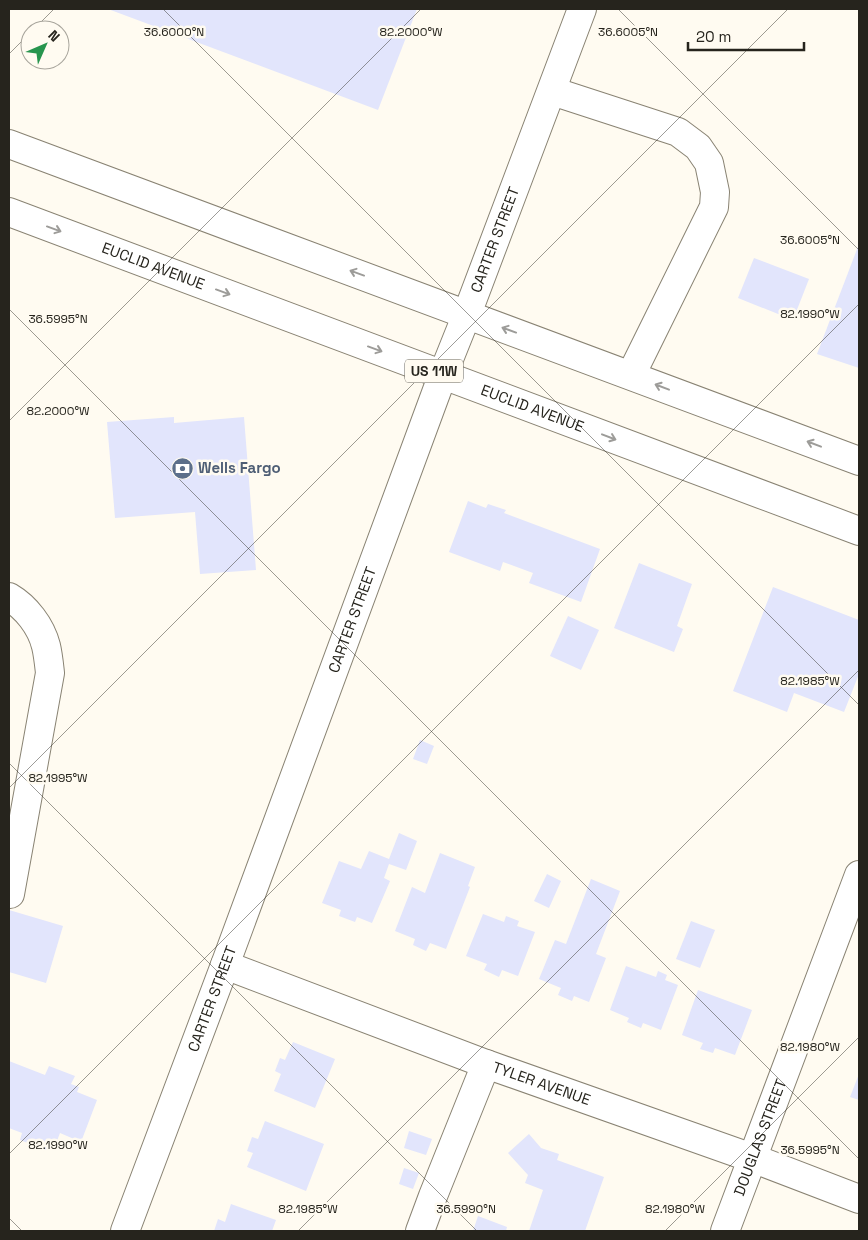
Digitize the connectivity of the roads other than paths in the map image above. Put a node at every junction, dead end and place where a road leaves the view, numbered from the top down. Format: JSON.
{"nodes":[{"id":1,"x":582,"y":9,"type":"edge"},
{"id":2,"x":552,"y":90,"type":"junction"},
{"id":3,"x":9,"y":144,"type":"edge"},
{"id":4,"x":9,"y":212,"type":"edge"},
{"id":5,"x":467,"y":314,"type":"junction"},
{"id":6,"x":443,"y":374,"type":"junction"},
{"id":7,"x":631,"y":375,"type":"junction"},
{"id":8,"x":859,"y":461,"type":"edge"},
{"id":9,"x":859,"y":530,"type":"edge"},
{"id":10,"x":9,"y":597,"type":"edge"},
{"id":11,"x":859,"y":875,"type":"edge"},
{"id":12,"x":10,"y":894,"type":"dead end"},
{"id":13,"x":225,"y":965,"type":"junction"},
{"id":14,"x":486,"y":1064,"type":"junction"},
{"id":15,"x":752,"y":1158,"type":"junction"},
{"id":16,"x":859,"y":1199,"type":"edge"},
{"id":17,"x":125,"y":1231,"type":"edge"},
{"id":18,"x":420,"y":1231,"type":"edge"},
{"id":19,"x":725,"y":1231,"type":"edge"}],
"edges":[{"from":1,"to":2,"type":"main road","name":"CARTER STREET"},
{"from":2,"to":5,"type":"main road","name":"CARTER STREET"},
{"from":2,"to":7,"type":"main road"},
{"from":5,"to":3,"type":"main road","one_way":true},
{"from":4,"to":6,"type":"main road","name":"EUCLID AVENUE","number":"US 11W","one_way":true},
{"from":5,"to":6,"type":"main road","name":"CARTER STREET"},
{"from":7,"to":5,"type":"main road","one_way":true},
{"from":6,"to":9,"type":"main road","name":"EUCLID AVENUE","number":"US 11W","one_way":true},
{"from":6,"to":13,"type":"main road","name":"CARTER STREET"},
{"from":8,"to":7,"type":"main road","one_way":true},
{"from":10,"to":12,"type":"main road"},
{"from":11,"to":15,"type":"main road","name":"DOUGLAS STREET"},
{"from":13,"to":14,"type":"main road","name":"TYLER AVENUE"},
{"from":13,"to":17,"type":"main road","name":"CARTER STREET"},
{"from":14,"to":15,"type":"main road","name":"TYLER AVENUE"},
{"from":14,"to":18,"type":"main road"},
{"from":15,"to":16,"type":"main road","name":"TYLER AVENUE"},
{"from":15,"to":19,"type":"main road","name":"DOUGLAS STREET"}]}
